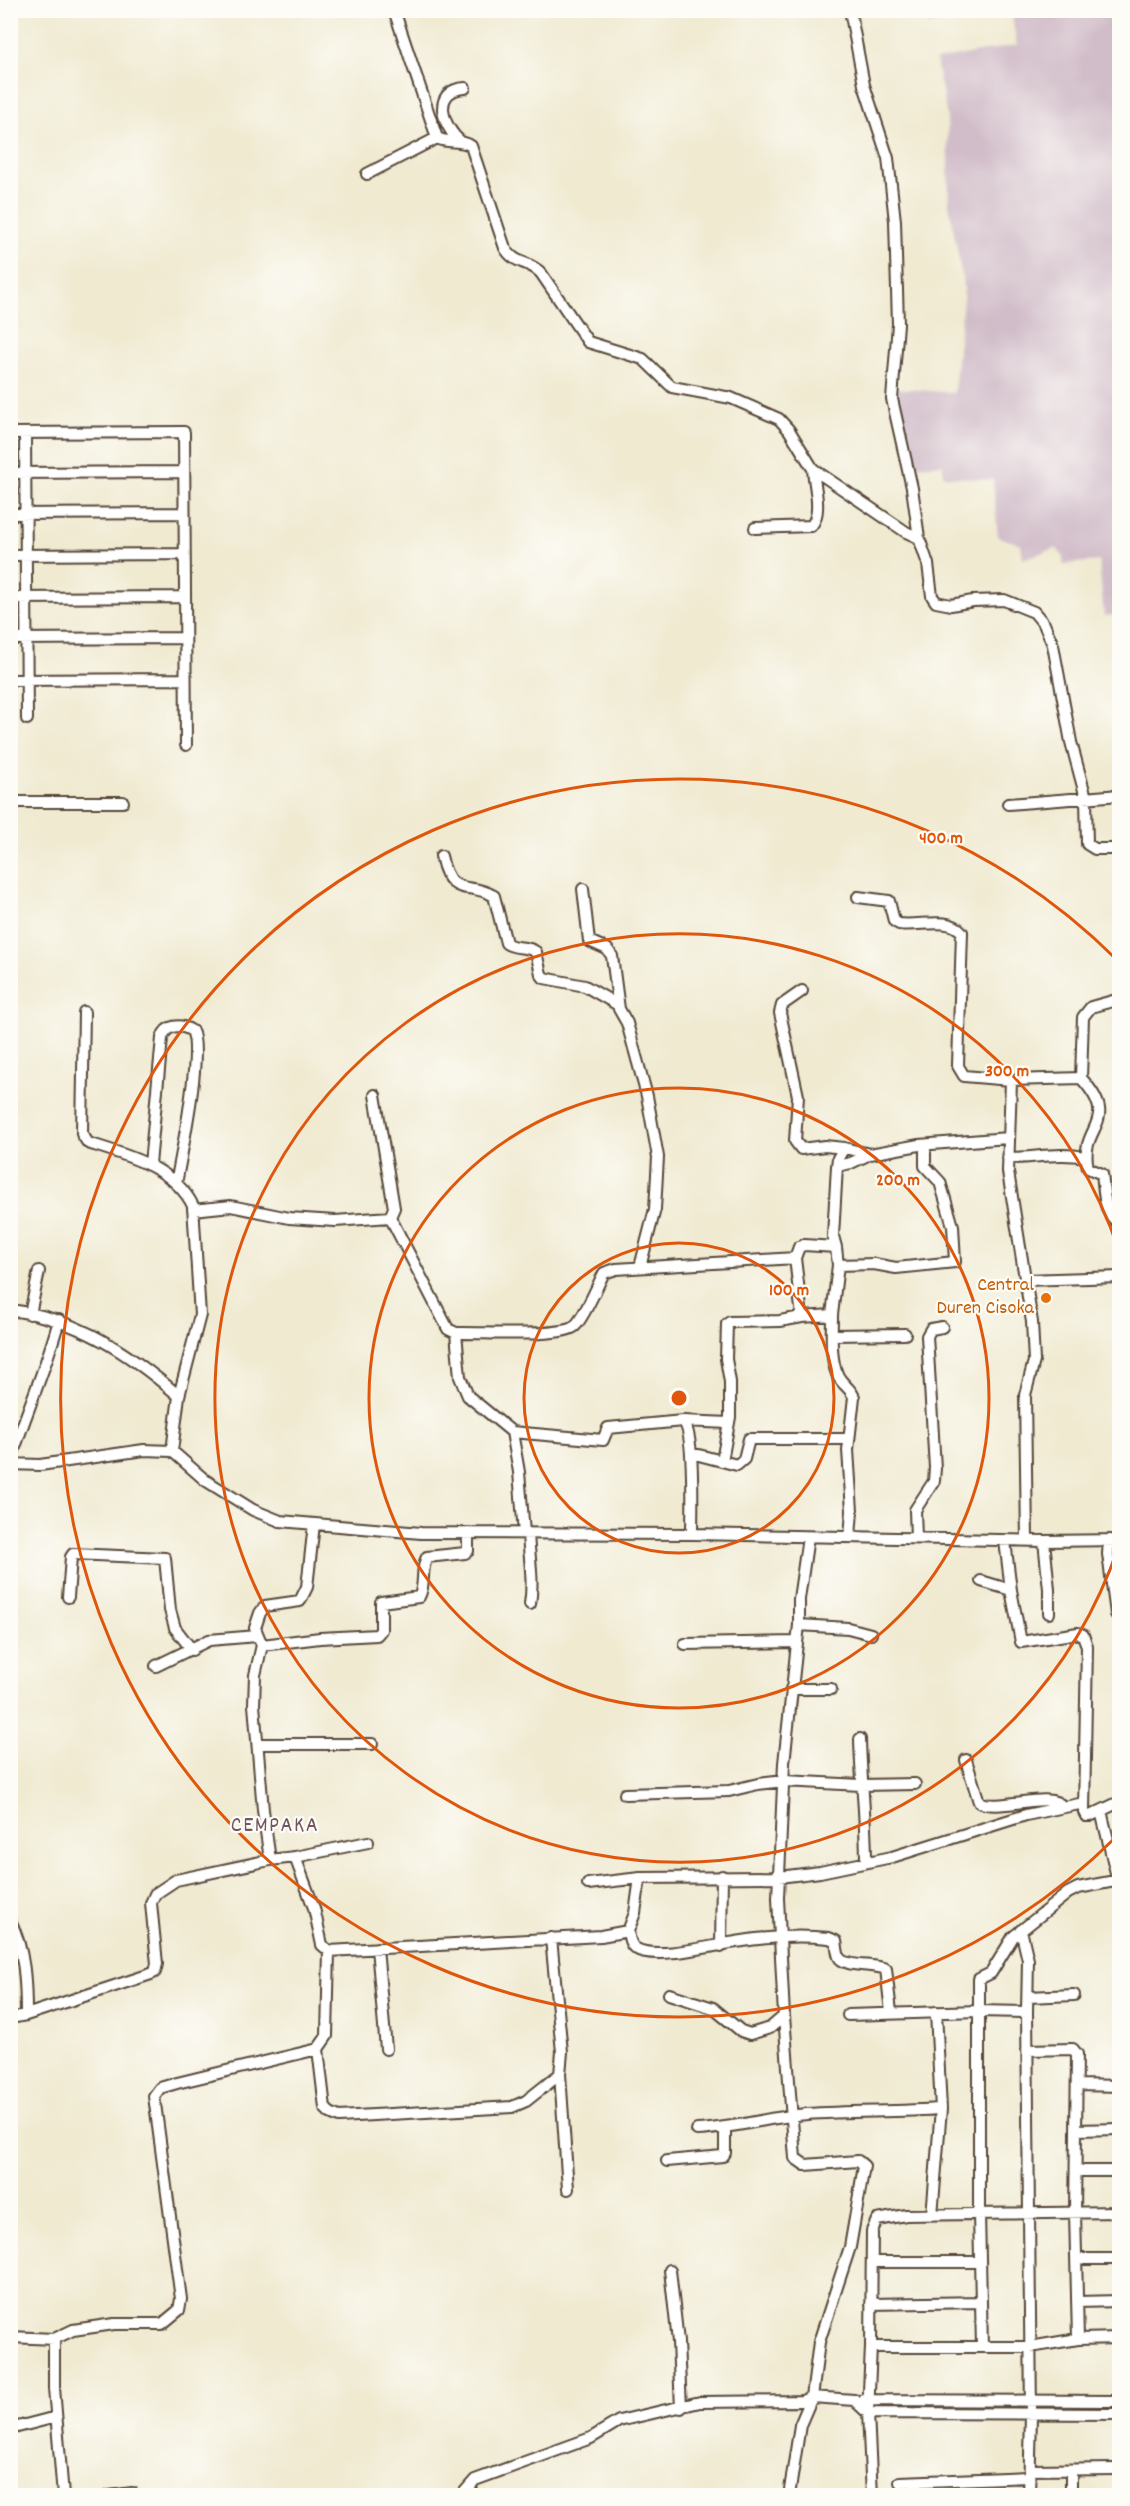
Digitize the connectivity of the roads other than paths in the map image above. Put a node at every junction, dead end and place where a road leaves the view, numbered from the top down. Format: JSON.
{"nodes":[{"id":1,"x":394,"y":10,"type":"edge"},
{"id":2,"x":850,"y":10,"type":"edge"},
{"id":3,"x":465,"y":88,"type":"dead end"},
{"id":4,"x":437,"y":138,"type":"junction"},
{"id":5,"x":462,"y":142,"type":"junction"},
{"id":6,"x":367,"y":174,"type":"dead end"},
{"id":7,"x":10,"y":433,"type":"edge"},
{"id":8,"x":25,"y":433,"type":"junction"},
{"id":9,"x":813,"y":469,"type":"junction"},
{"id":10,"x":184,"y":472,"type":"junction"},
{"id":11,"x":10,"y":473,"type":"edge"},
{"id":12,"x":25,"y":473,"type":"junction"},
{"id":13,"x":26,"y":513,"type":"junction"},
{"id":14,"x":184,"y":513,"type":"junction"},
{"id":15,"x":10,"y":514,"type":"edge"},
{"id":16,"x":754,"y":528,"type":"dead end"},
{"id":17,"x":919,"y":538,"type":"junction"},
{"id":18,"x":184,"y":554,"type":"junction"},
{"id":19,"x":10,"y":555,"type":"edge"},
{"id":20,"x":26,"y":555,"type":"junction"},
{"id":21,"x":184,"y":597,"type":"junction"},
{"id":22,"x":10,"y":598,"type":"edge"},
{"id":23,"x":26,"y":598,"type":"junction"},
{"id":24,"x":185,"y":638,"type":"junction"},
{"id":25,"x":10,"y":639,"type":"edge"},
{"id":26,"x":26,"y":639,"type":"junction"},
{"id":27,"x":185,"y":679,"type":"junction"},
{"id":28,"x":10,"y":680,"type":"edge"},
{"id":29,"x":27,"y":680,"type":"junction"},
{"id":30,"x":27,"y":719,"type":"dead end"},
{"id":31,"x":186,"y":745,"type":"dead end"},
{"id":32,"x":1119,"y":795,"type":"edge"},
{"id":33,"x":1086,"y":798,"type":"junction"},
{"id":34,"x":10,"y":802,"type":"edge"},
{"id":35,"x":123,"y":802,"type":"dead end"},
{"id":36,"x":1008,"y":804,"type":"dead end"},
{"id":37,"x":1119,"y":849,"type":"edge"},
{"id":38,"x":441,"y":856,"type":"dead end"},
{"id":39,"x":583,"y":889,"type":"dead end"},
{"id":40,"x":858,"y":897,"type":"dead end"},
{"id":41,"x":802,"y":991,"type":"dead end"},
{"id":42,"x":1119,"y":999,"type":"edge"},
{"id":43,"x":618,"y":1005,"type":"junction"},
{"id":44,"x":84,"y":1012,"type":"dead end"},
{"id":45,"x":1081,"y":1078,"type":"junction"},
{"id":46,"x":1011,"y":1080,"type":"junction"},
{"id":47,"x":375,"y":1095,"type":"dead end"},
{"id":48,"x":1008,"y":1138,"type":"junction"},
{"id":49,"x":925,"y":1144,"type":"junction"},
{"id":50,"x":844,"y":1148,"type":"junction"},
{"id":51,"x":870,"y":1154,"type":"junction"},
{"id":52,"x":1085,"y":1157,"type":"junction"},
{"id":53,"x":1008,"y":1158,"type":"junction"},
{"id":54,"x":150,"y":1164,"type":"junction"},
{"id":55,"x":837,"y":1166,"type":"junction"},
{"id":56,"x":176,"y":1184,"type":"junction"},
{"id":57,"x":193,"y":1210,"type":"junction"},
{"id":58,"x":390,"y":1217,"type":"junction"},
{"id":59,"x":1119,"y":1224,"type":"edge"},
{"id":60,"x":836,"y":1247,"type":"junction"},
{"id":61,"x":795,"y":1258,"type":"junction"},
{"id":62,"x":838,"y":1265,"type":"junction"},
{"id":63,"x":640,"y":1267,"type":"junction"},
{"id":64,"x":39,"y":1271,"type":"dead end"},
{"id":65,"x":1119,"y":1277,"type":"edge"},
{"id":66,"x":1025,"y":1280,"type":"junction"},
{"id":67,"x":10,"y":1310,"type":"edge"},
{"id":68,"x":30,"y":1314,"type":"junction"},
{"id":69,"x":832,"y":1315,"type":"junction"},
{"id":70,"x":802,"y":1317,"type":"junction"},
{"id":71,"x":59,"y":1320,"type":"junction"},
{"id":72,"x":942,"y":1327,"type":"dead end"},
{"id":73,"x":456,"y":1333,"type":"junction"},
{"id":74,"x":905,"y":1334,"type":"dead end"},
{"id":75,"x":832,"y":1335,"type":"junction"},
{"id":76,"x":179,"y":1396,"type":"junction"},
{"id":77,"x":683,"y":1421,"type":"junction"},
{"id":78,"x":729,"y":1423,"type":"junction"},
{"id":79,"x":512,"y":1432,"type":"junction"},
{"id":80,"x":849,"y":1439,"type":"junction"},
{"id":81,"x":172,"y":1451,"type":"junction"},
{"id":82,"x":691,"y":1453,"type":"junction"},
{"id":83,"x":722,"y":1461,"type":"junction"},
{"id":84,"x":10,"y":1464,"type":"edge"},
{"id":85,"x":314,"y":1524,"type":"junction"},
{"id":86,"x":468,"y":1533,"type":"junction"},
{"id":87,"x":526,"y":1533,"type":"junction"},
{"id":88,"x":692,"y":1534,"type":"junction"},
{"id":89,"x":808,"y":1537,"type":"junction"},
{"id":90,"x":850,"y":1537,"type":"junction"},
{"id":91,"x":916,"y":1537,"type":"junction"},
{"id":92,"x":1114,"y":1540,"type":"edge"},
{"id":93,"x":1005,"y":1541,"type":"junction"},
{"id":94,"x":1027,"y":1541,"type":"junction"},
{"id":95,"x":1044,"y":1541,"type":"junction"},
{"id":96,"x":981,"y":1581,"type":"dead end"},
{"id":97,"x":1011,"y":1590,"type":"junction"},
{"id":98,"x":68,"y":1597,"type":"dead end"},
{"id":99,"x":530,"y":1604,"type":"dead end"},
{"id":100,"x":1049,"y":1613,"type":"dead end"},
{"id":101,"x":1116,"y":1614,"type":"dead end"},
{"id":102,"x":799,"y":1625,"type":"junction"},
{"id":103,"x":871,"y":1634,"type":"dead end"},
{"id":104,"x":260,"y":1641,"type":"junction"},
{"id":105,"x":797,"y":1642,"type":"junction"},
{"id":106,"x":685,"y":1644,"type":"dead end"},
{"id":107,"x":192,"y":1650,"type":"junction"},
{"id":108,"x":156,"y":1666,"type":"dead end"},
{"id":109,"x":791,"y":1689,"type":"junction"},
{"id":110,"x":831,"y":1689,"type":"dead end"},
{"id":111,"x":860,"y":1739,"type":"dead end"},
{"id":112,"x":258,"y":1744,"type":"junction"},
{"id":113,"x":372,"y":1744,"type":"dead end"},
{"id":114,"x":966,"y":1760,"type":"dead end"},
{"id":115,"x":784,"y":1781,"type":"junction"},
{"id":116,"x":915,"y":1784,"type":"dead end"},
{"id":117,"x":861,"y":1785,"type":"junction"},
{"id":118,"x":625,"y":1794,"type":"dead end"},
{"id":119,"x":1084,"y":1803,"type":"junction"},
{"id":120,"x":1115,"y":1804,"type":"dead end"},
{"id":121,"x":1063,"y":1807,"type":"junction"},
{"id":122,"x":1101,"y":1811,"type":"junction"},
{"id":123,"x":368,"y":1842,"type":"dead end"},
{"id":124,"x":295,"y":1857,"type":"junction"},
{"id":125,"x":270,"y":1860,"type":"junction"},
{"id":126,"x":866,"y":1862,"type":"junction"},
{"id":127,"x":722,"y":1876,"type":"junction"},
{"id":128,"x":778,"y":1877,"type":"junction"},
{"id":129,"x":640,"y":1878,"type":"junction"},
{"id":130,"x":1119,"y":1882,"type":"edge"},
{"id":131,"x":588,"y":1884,"type":"dead end"},
{"id":132,"x":10,"y":1921,"type":"edge"},
{"id":133,"x":1022,"y":1930,"type":"junction"},
{"id":134,"x":628,"y":1931,"type":"junction"},
{"id":135,"x":551,"y":1938,"type":"junction"},
{"id":136,"x":779,"y":1938,"type":"junction"},
{"id":137,"x":721,"y":1946,"type":"junction"},
{"id":138,"x":377,"y":1948,"type":"junction"},
{"id":139,"x":329,"y":1951,"type":"junction"},
{"id":140,"x":669,"y":1994,"type":"dead end"},
{"id":141,"x":1074,"y":1995,"type":"dead end"},
{"id":142,"x":1028,"y":1997,"type":"junction"},
{"id":143,"x":979,"y":2011,"type":"junction"},
{"id":144,"x":891,"y":2012,"type":"junction"},
{"id":145,"x":936,"y":2012,"type":"junction"},
{"id":146,"x":1027,"y":2012,"type":"junction"},
{"id":147,"x":26,"y":2015,"type":"junction"},
{"id":148,"x":848,"y":2015,"type":"dead end"},
{"id":149,"x":784,"y":2016,"type":"junction"},
{"id":150,"x":10,"y":2018,"type":"edge"},
{"id":151,"x":318,"y":2049,"type":"junction"},
{"id":152,"x":386,"y":2049,"type":"dead end"},
{"id":153,"x":1027,"y":2050,"type":"junction"},
{"id":154,"x":560,"y":2074,"type":"junction"},
{"id":155,"x":1077,"y":2085,"type":"junction"},
{"id":156,"x":1119,"y":2086,"type":"edge"},
{"id":157,"x":941,"y":2109,"type":"junction"},
{"id":158,"x":793,"y":2116,"type":"junction"},
{"id":159,"x":725,"y":2128,"type":"junction"},
{"id":160,"x":1119,"y":2129,"type":"edge"},
{"id":161,"x":698,"y":2130,"type":"dead end"},
{"id":162,"x":1076,"y":2130,"type":"junction"},
{"id":163,"x":667,"y":2161,"type":"dead end"},
{"id":164,"x":1076,"y":2171,"type":"junction"},
{"id":165,"x":1119,"y":2171,"type":"edge"},
{"id":166,"x":568,"y":2189,"type":"dead end"},
{"id":167,"x":1029,"y":2212,"type":"junction"},
{"id":168,"x":1075,"y":2212,"type":"junction"},
{"id":169,"x":1119,"y":2212,"type":"edge"},
{"id":170,"x":979,"y":2214,"type":"junction"},
{"id":171,"x":932,"y":2215,"type":"junction"},
{"id":172,"x":1077,"y":2259,"type":"junction"},
{"id":173,"x":1119,"y":2259,"type":"edge"},
{"id":174,"x":872,"y":2262,"type":"junction"},
{"id":175,"x":980,"y":2262,"type":"junction"},
{"id":176,"x":670,"y":2270,"type":"dead end"},
{"id":177,"x":1119,"y":2301,"type":"edge"},
{"id":178,"x":981,"y":2302,"type":"junction"},
{"id":179,"x":1077,"y":2302,"type":"junction"},
{"id":180,"x":871,"y":2304,"type":"junction"},
{"id":181,"x":10,"y":2337,"type":"edge"},
{"id":182,"x":1119,"y":2338,"type":"edge"},
{"id":183,"x":54,"y":2339,"type":"junction"},
{"id":184,"x":1078,"y":2339,"type":"junction"},
{"id":185,"x":871,"y":2347,"type":"junction"},
{"id":186,"x":982,"y":2347,"type":"junction"},
{"id":187,"x":1030,"y":2347,"type":"junction"},
{"id":188,"x":812,"y":2397,"type":"junction"},
{"id":189,"x":854,"y":2400,"type":"junction"},
{"id":190,"x":868,"y":2401,"type":"junction"},
{"id":191,"x":1119,"y":2401,"type":"edge"},
{"id":192,"x":1031,"y":2402,"type":"junction"},
{"id":193,"x":681,"y":2408,"type":"junction"},
{"id":194,"x":868,"y":2413,"type":"junction"},
{"id":195,"x":1119,"y":2414,"type":"edge"},
{"id":196,"x":1031,"y":2415,"type":"junction"},
{"id":197,"x":56,"y":2417,"type":"junction"},
{"id":198,"x":10,"y":2429,"type":"edge"},
{"id":199,"x":1116,"y":2469,"type":"dead end"},
{"id":200,"x":1071,"y":2470,"type":"junction"},
{"id":201,"x":1029,"y":2474,"type":"junction"},
{"id":202,"x":900,"y":2482,"type":"dead end"},
{"id":203,"x":916,"y":2482,"type":"junction"},
{"id":204,"x":132,"y":2493,"type":"dead end"},
{"id":205,"x":63,"y":2496,"type":"edge"},
{"id":206,"x":109,"y":2496,"type":"edge"},
{"id":207,"x":461,"y":2496,"type":"edge"},
{"id":208,"x":789,"y":2496,"type":"edge"},
{"id":209,"x":872,"y":2496,"type":"edge"},
{"id":210,"x":916,"y":2496,"type":"edge"},
{"id":211,"x":1029,"y":2496,"type":"edge"},
{"id":212,"x":1071,"y":2496,"type":"edge"}],
"edges":[{"from":1,"to":4,"type":"street"},
{"from":2,"to":17,"type":"street"},
{"from":3,"to":5,"type":"street"},
{"from":4,"to":5,"type":"street"},
{"from":4,"to":6,"type":"street"},
{"from":5,"to":9,"type":"street"},
{"from":7,"to":8,"type":"street"},
{"from":8,"to":10,"type":"street"},
{"from":8,"to":12,"type":"street"},
{"from":9,"to":16,"type":"street"},
{"from":9,"to":17,"type":"street"},
{"from":10,"to":12,"type":"street"},
{"from":10,"to":14,"type":"street"},
{"from":11,"to":12,"type":"street"},
{"from":12,"to":13,"type":"street"},
{"from":13,"to":14,"type":"street"},
{"from":13,"to":15,"type":"street"},
{"from":13,"to":20,"type":"street"},
{"from":14,"to":18,"type":"street"},
{"from":17,"to":33,"type":"street"},
{"from":18,"to":20,"type":"street"},
{"from":18,"to":21,"type":"street"},
{"from":19,"to":20,"type":"street"},
{"from":20,"to":23,"type":"street"},
{"from":21,"to":23,"type":"street"},
{"from":21,"to":24,"type":"street"},
{"from":22,"to":23,"type":"street"},
{"from":23,"to":26,"type":"street"},
{"from":24,"to":26,"type":"street"},
{"from":24,"to":27,"type":"street"},
{"from":25,"to":26,"type":"street"},
{"from":26,"to":29,"type":"street"},
{"from":27,"to":29,"type":"street"},
{"from":27,"to":31,"type":"street"},
{"from":28,"to":29,"type":"street"},
{"from":29,"to":30,"type":"street"},
{"from":32,"to":33,"type":"street"},
{"from":33,"to":36,"type":"street"},
{"from":33,"to":37,"type":"street"},
{"from":34,"to":35,"type":"street"},
{"from":38,"to":43,"type":"street"},
{"from":39,"to":43,"type":"street"},
{"from":40,"to":46,"type":"street"},
{"from":41,"to":50,"type":"street"},
{"from":42,"to":45,"type":"street"},
{"from":43,"to":63,"type":"street"},
{"from":44,"to":54,"type":"street"},
{"from":45,"to":46,"type":"street"},
{"from":45,"to":52,"type":"street"},
{"from":46,"to":48,"type":"street"},
{"from":47,"to":58,"type":"street"},
{"from":48,"to":49,"type":"street"},
{"from":48,"to":53,"type":"street"},
{"from":49,"to":51,"type":"street"},
{"from":49,"to":62,"type":"street"},
{"from":50,"to":51,"type":"street"},
{"from":50,"to":55,"type":"street"},
{"from":51,"to":55,"type":"street"},
{"from":52,"to":53,"type":"street"},
{"from":52,"to":59,"type":"street"},
{"from":53,"to":66,"type":"street"},
{"from":54,"to":56,"type":"street"},
{"from":54,"to":56,"type":"street"},
{"from":55,"to":60,"type":"street"},
{"from":56,"to":57,"type":"street"},
{"from":57,"to":58,"type":"street"},
{"from":57,"to":76,"type":"street"},
{"from":58,"to":73,"type":"street"},
{"from":60,"to":61,"type":"street"},
{"from":60,"to":62,"type":"street"},
{"from":61,"to":63,"type":"street"},
{"from":61,"to":70,"type":"street"},
{"from":62,"to":69,"type":"street"},
{"from":63,"to":73,"type":"street"},
{"from":64,"to":68,"type":"street"},
{"from":65,"to":66,"type":"street"},
{"from":66,"to":94,"type":"street"},
{"from":67,"to":68,"type":"street"},
{"from":68,"to":71,"type":"street"},
{"from":69,"to":70,"type":"street"},
{"from":69,"to":75,"type":"street"},
{"from":70,"to":78,"type":"street"},
{"from":71,"to":76,"type":"street"},
{"from":71,"to":84,"type":"street"},
{"from":72,"to":91,"type":"street"},
{"from":73,"to":79,"type":"street"},
{"from":74,"to":75,"type":"street"},
{"from":75,"to":80,"type":"street"},
{"from":76,"to":81,"type":"street"},
{"from":77,"to":78,"type":"street"},
{"from":77,"to":79,"type":"street"},
{"from":77,"to":82,"type":"street"},
{"from":78,"to":83,"type":"street"},
{"from":79,"to":87,"type":"street"},
{"from":80,"to":83,"type":"street"},
{"from":80,"to":90,"type":"street"},
{"from":81,"to":84,"type":"street"},
{"from":81,"to":85,"type":"street"},
{"from":82,"to":83,"type":"street"},
{"from":82,"to":88,"type":"street"},
{"from":85,"to":86,"type":"street"},
{"from":85,"to":104,"type":"street"},
{"from":86,"to":87,"type":"street"},
{"from":86,"to":104,"type":"street"},
{"from":87,"to":88,"type":"street"},
{"from":87,"to":99,"type":"street"},
{"from":88,"to":89,"type":"street"},
{"from":89,"to":90,"type":"street"},
{"from":89,"to":102,"type":"street"},
{"from":90,"to":91,"type":"street"},
{"from":91,"to":93,"type":"street"},
{"from":92,"to":95,"type":"street"},
{"from":92,"to":101,"type":"street"},
{"from":93,"to":94,"type":"street"},
{"from":93,"to":97,"type":"street"},
{"from":94,"to":95,"type":"street"},
{"from":95,"to":100,"type":"street"},
{"from":96,"to":97,"type":"street"},
{"from":97,"to":119,"type":"street"},
{"from":98,"to":107,"type":"street"},
{"from":102,"to":103,"type":"street"},
{"from":102,"to":105,"type":"street"},
{"from":104,"to":107,"type":"street"},
{"from":104,"to":112,"type":"street"},
{"from":105,"to":106,"type":"street"},
{"from":105,"to":109,"type":"street"},
{"from":107,"to":108,"type":"street"},
{"from":109,"to":110,"type":"street"},
{"from":109,"to":115,"type":"street"},
{"from":111,"to":117,"type":"street"},
{"from":112,"to":113,"type":"street"},
{"from":112,"to":125,"type":"street"},
{"from":114,"to":121,"type":"street"},
{"from":115,"to":117,"type":"street"},
{"from":115,"to":118,"type":"street"},
{"from":115,"to":128,"type":"street"},
{"from":116,"to":117,"type":"street"},
{"from":117,"to":126,"type":"street"},
{"from":119,"to":121,"type":"street"},
{"from":119,"to":122,"type":"street"},
{"from":120,"to":122,"type":"street"},
{"from":121,"to":126,"type":"street"},
{"from":122,"to":130,"type":"street"},
{"from":123,"to":124,"type":"street"},
{"from":124,"to":125,"type":"street"},
{"from":124,"to":139,"type":"street"},
{"from":125,"to":147,"type":"street"},
{"from":126,"to":128,"type":"street"},
{"from":127,"to":128,"type":"street"},
{"from":127,"to":129,"type":"street"},
{"from":127,"to":137,"type":"street"},
{"from":128,"to":136,"type":"street"},
{"from":129,"to":131,"type":"street"},
{"from":129,"to":134,"type":"street"},
{"from":130,"to":133,"type":"street"},
{"from":132,"to":147,"type":"street"},
{"from":133,"to":142,"type":"street"},
{"from":133,"to":143,"type":"street"},
{"from":134,"to":135,"type":"street"},
{"from":134,"to":137,"type":"street"},
{"from":135,"to":138,"type":"street"},
{"from":135,"to":154,"type":"street"},
{"from":136,"to":137,"type":"street"},
{"from":136,"to":144,"type":"street"},
{"from":136,"to":149,"type":"street"},
{"from":138,"to":139,"type":"street"},
{"from":138,"to":152,"type":"street"},
{"from":139,"to":151,"type":"street"},
{"from":140,"to":149,"type":"street"},
{"from":141,"to":142,"type":"street"},
{"from":142,"to":146,"type":"street"},
{"from":143,"to":145,"type":"street"},
{"from":143,"to":146,"type":"street"},
{"from":143,"to":170,"type":"street"},
{"from":144,"to":145,"type":"street"},
{"from":144,"to":148,"type":"street"},
{"from":145,"to":157,"type":"street"},
{"from":146,"to":153,"type":"street"},
{"from":147,"to":150,"type":"street"},
{"from":149,"to":158,"type":"street"},
{"from":151,"to":154,"type":"street"},
{"from":151,"to":183,"type":"street"},
{"from":153,"to":155,"type":"street"},
{"from":153,"to":167,"type":"street"},
{"from":154,"to":166,"type":"street"},
{"from":155,"to":156,"type":"street"},
{"from":155,"to":162,"type":"street"},
{"from":157,"to":158,"type":"street"},
{"from":157,"to":171,"type":"street"},
{"from":158,"to":159,"type":"street"},
{"from":158,"to":188,"type":"street"},
{"from":159,"to":161,"type":"street"},
{"from":159,"to":163,"type":"street"},
{"from":160,"to":162,"type":"street"},
{"from":162,"to":164,"type":"street"},
{"from":164,"to":165,"type":"street"},
{"from":164,"to":168,"type":"street"},
{"from":167,"to":168,"type":"street"},
{"from":167,"to":170,"type":"street"},
{"from":167,"to":187,"type":"street"},
{"from":168,"to":169,"type":"street"},
{"from":168,"to":172,"type":"street"},
{"from":170,"to":171,"type":"street"},
{"from":170,"to":175,"type":"street"},
{"from":171,"to":174,"type":"street"},
{"from":172,"to":173,"type":"street"},
{"from":172,"to":179,"type":"street"},
{"from":174,"to":175,"type":"street"},
{"from":174,"to":180,"type":"street"},
{"from":175,"to":178,"type":"street"},
{"from":176,"to":193,"type":"street"},
{"from":177,"to":179,"type":"street"},
{"from":178,"to":180,"type":"street"},
{"from":178,"to":186,"type":"street"},
{"from":179,"to":184,"type":"street"},
{"from":180,"to":185,"type":"street"},
{"from":181,"to":183,"type":"street"},
{"from":182,"to":184,"type":"street"},
{"from":183,"to":197,"type":"street"},
{"from":184,"to":187,"type":"street"},
{"from":185,"to":186,"type":"street"},
{"from":185,"to":190,"type":"street"},
{"from":186,"to":187,"type":"street"},
{"from":187,"to":192,"type":"street"},
{"from":188,"to":189,"type":"street"},
{"from":188,"to":193,"type":"street"},
{"from":188,"to":208,"type":"street"},
{"from":189,"to":190,"type":"street"},
{"from":189,"to":194,"type":"street"},
{"from":190,"to":192,"type":"street"},
{"from":190,"to":194,"type":"street"},
{"from":191,"to":192,"type":"street"},
{"from":192,"to":196,"type":"street"},
{"from":193,"to":207,"type":"street"},
{"from":194,"to":196,"type":"street"},
{"from":194,"to":209,"type":"street"},
{"from":195,"to":196,"type":"street"},
{"from":196,"to":201,"type":"street"},
{"from":197,"to":198,"type":"street"},
{"from":197,"to":205,"type":"street"},
{"from":199,"to":200,"type":"street"},
{"from":200,"to":201,"type":"street"},
{"from":200,"to":212,"type":"street"},
{"from":201,"to":203,"type":"street"},
{"from":201,"to":211,"type":"street"},
{"from":202,"to":203,"type":"street"},
{"from":203,"to":210,"type":"street"},
{"from":204,"to":206,"type":"street"}]}
